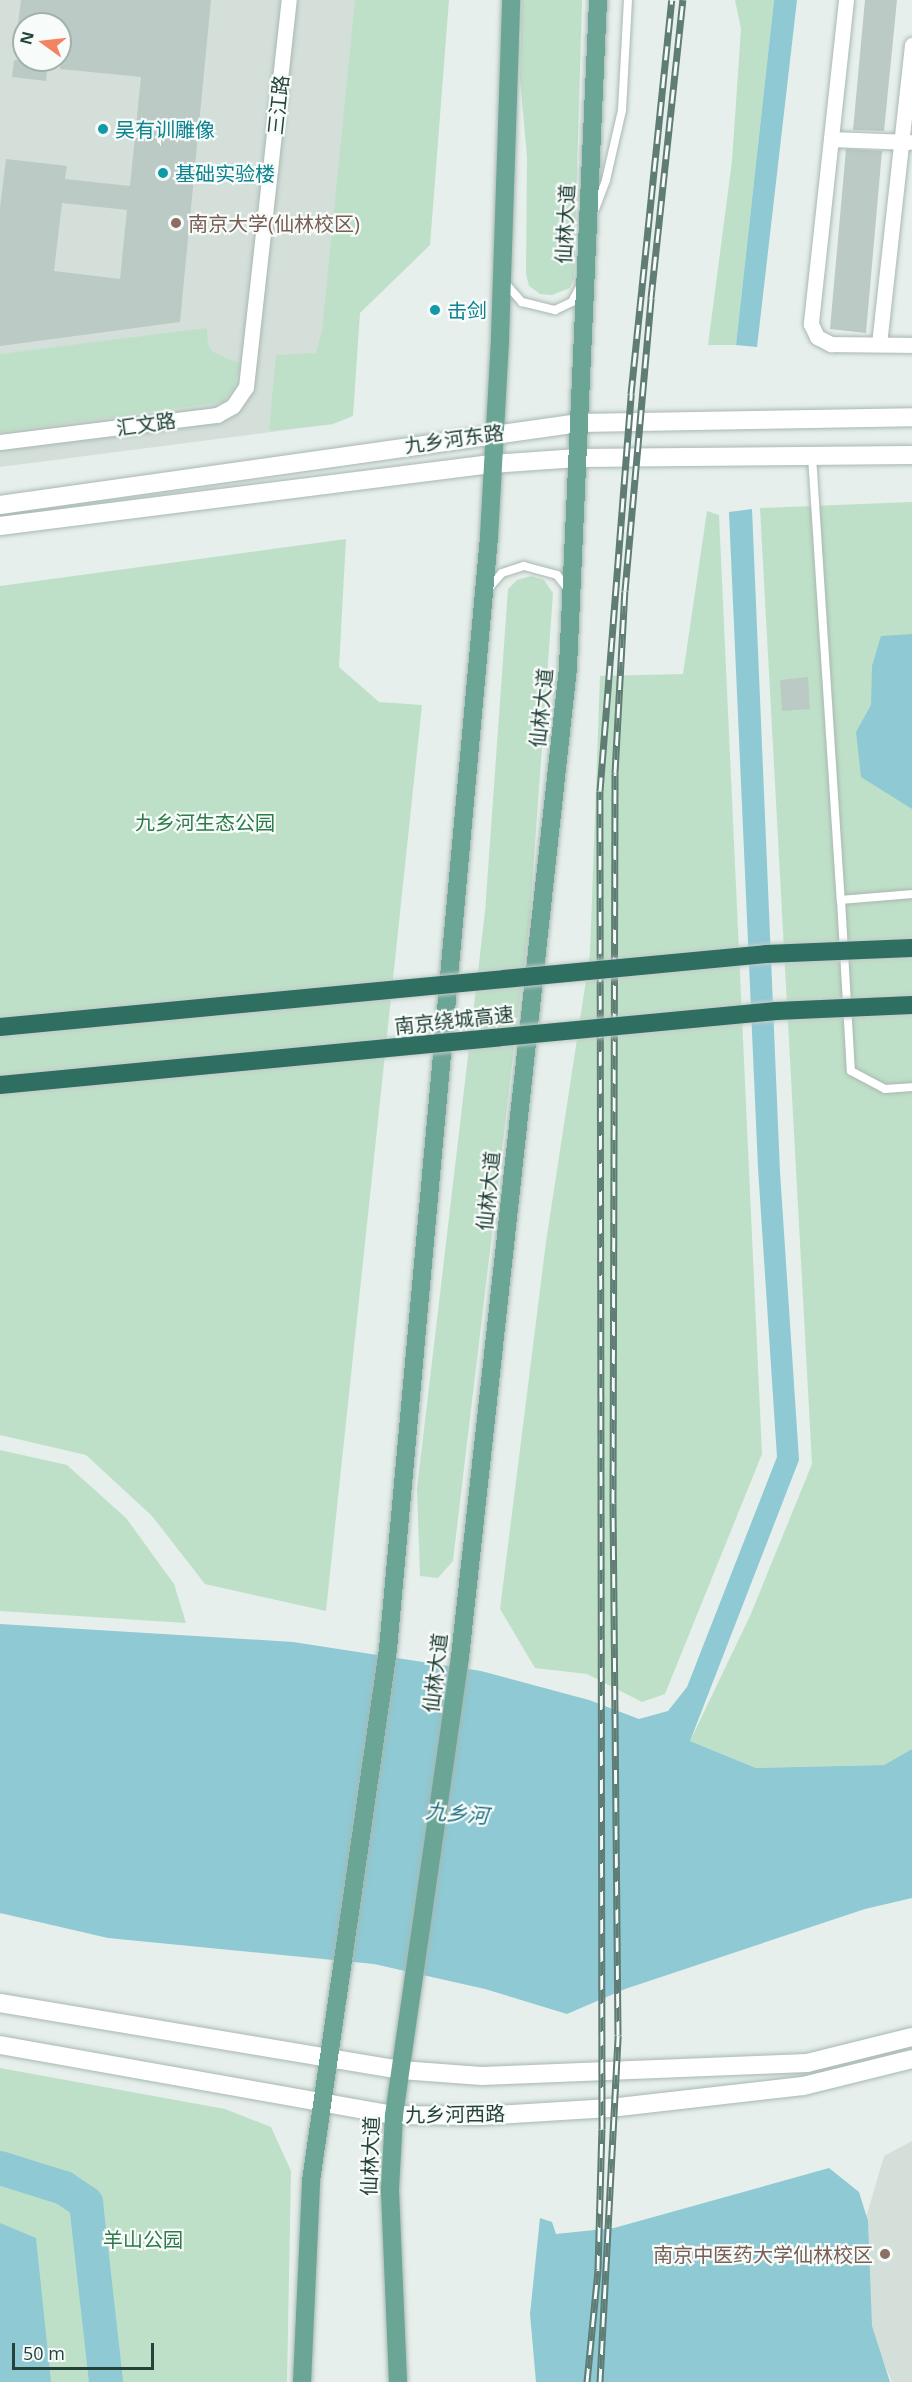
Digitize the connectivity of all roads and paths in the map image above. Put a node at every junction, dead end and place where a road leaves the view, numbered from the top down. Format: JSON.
{"nodes":[{"id":1,"x":289,"y":0,"type":"edge"},
{"id":2,"x":511,"y":0,"type":"edge"},
{"id":3,"x":598,"y":0,"type":"edge"},
{"id":4,"x":628,"y":0,"type":"edge"},
{"id":5,"x":846,"y":0,"type":"edge"},
{"id":6,"x":912,"y":45,"type":"edge"},
{"id":7,"x":831,"y":139,"type":"junction"},
{"id":8,"x":907,"y":142,"type":"edge"},
{"id":9,"x":587,"y":231,"type":"junction"},
{"id":10,"x":502,"y":276,"type":"junction"},
{"id":11,"x":585,"y":279,"type":"junction"},
{"id":12,"x":879,"y":344,"type":"junction"},
{"id":13,"x":912,"y":345,"type":"edge"},
{"id":14,"x":251,"y":353,"type":"joint"},
{"id":15,"x":912,"y":417,"type":"edge"},
{"id":16,"x":579,"y":423,"type":"junction"},
{"id":17,"x":495,"y":433,"type":"junction"},
{"id":18,"x":0,"y":441,"type":"edge"},
{"id":19,"x":912,"y":455,"type":"edge"},
{"id":20,"x":812,"y":456,"type":"junction"},
{"id":21,"x":578,"y":458,"type":"junction"},
{"id":22,"x":493,"y":464,"type":"junction"},
{"id":23,"x":0,"y":505,"type":"edge"},
{"id":24,"x":0,"y":526,"type":"edge"},
{"id":25,"x":483,"y":597,"type":"junction"},
{"id":26,"x":572,"y":597,"type":"junction"},
{"id":27,"x":912,"y":894,"type":"edge"},
{"id":28,"x":841,"y":900,"type":"junction"},
{"id":29,"x":912,"y":948,"type":"edge"},
{"id":30,"x":912,"y":1005,"type":"edge"},
{"id":31,"x":0,"y":1027,"type":"edge"},
{"id":32,"x":0,"y":1085,"type":"edge"},
{"id":33,"x":912,"y":1087,"type":"edge"},
{"id":34,"x":0,"y":2003,"type":"edge"},
{"id":35,"x":912,"y":2037,"type":"edge"},
{"id":36,"x":0,"y":2045,"type":"edge"},
{"id":37,"x":327,"y":2058,"type":"junction"},
{"id":38,"x":912,"y":2059,"type":"edge"},
{"id":39,"x":401,"y":2070,"type":"junction"},
{"id":40,"x":320,"y":2103,"type":"junction"},
{"id":41,"x":394,"y":2115,"type":"junction"},
{"id":42,"x":303,"y":2382,"type":"edge"},
{"id":43,"x":398,"y":2382,"type":"edge"}],
"edges":[{"from":1,"to":14,"type":"street","name":"三江路"},
{"from":2,"to":10,"type":"main road"},
{"from":3,"to":9,"type":"main road","name":"仙林大道"},
{"from":4,"to":9,"type":"lane"},
{"from":5,"to":7,"type":"street"},
{"from":6,"to":8,"type":"street"},
{"from":7,"to":8,"type":"street"},
{"from":7,"to":12,"type":"street"},
{"from":8,"to":12,"type":"street"},
{"from":9,"to":11,"type":"main road","name":"仙林大道"},
{"from":10,"to":11,"type":"lane"},
{"from":10,"to":17,"type":"main road"},
{"from":11,"to":16,"type":"main road","name":"仙林大道"},
{"from":12,"to":13,"type":"street"},
{"from":14,"to":18,"type":"street","name":"汇文路"},
{"from":15,"to":16,"type":"main road","name":"九乡河东路"},
{"from":16,"to":17,"type":"main road","name":"九乡河东路"},
{"from":16,"to":21,"type":"main road","name":"仙林大道"},
{"from":17,"to":22,"type":"main road"},
{"from":17,"to":23,"type":"main road","name":"九乡河东路"},
{"from":19,"to":20,"type":"main road","name":"九乡河东路"},
{"from":20,"to":21,"type":"main road","name":"九乡河东路"},
{"from":20,"to":28,"type":"lane"},
{"from":21,"to":22,"type":"main road","name":"九乡河东路"},
{"from":21,"to":26,"type":"main road","name":"仙林大道"},
{"from":22,"to":24,"type":"main road","name":"九乡河东路"},
{"from":22,"to":25,"type":"main road"},
{"from":25,"to":26,"type":"lane"},
{"from":25,"to":37,"type":"main road"},
{"from":26,"to":39,"type":"main road","name":"仙林大道"},
{"from":27,"to":28,"type":"lane"},
{"from":28,"to":33,"type":"lane"},
{"from":29,"to":31,"type":"highway","name":"南京绕城高速","bridge":true},
{"from":30,"to":32,"type":"highway","name":"南京绕城高速","bridge":true},
{"from":34,"to":37,"type":"main road","name":"九乡河西路"},
{"from":35,"to":39,"type":"main road","name":"九乡河西路"},
{"from":36,"to":40,"type":"main road","name":"九乡河西路"},
{"from":37,"to":39,"type":"main road","name":"九乡河西路"},
{"from":37,"to":40,"type":"main road"},
{"from":38,"to":41,"type":"main road","name":"九乡河西路"},
{"from":39,"to":41,"type":"main road","name":"仙林大道"},
{"from":40,"to":41,"type":"main road","name":"九乡河西路"},
{"from":40,"to":42,"type":"main road"},
{"from":41,"to":43,"type":"main road","name":"仙林大道"}]}
